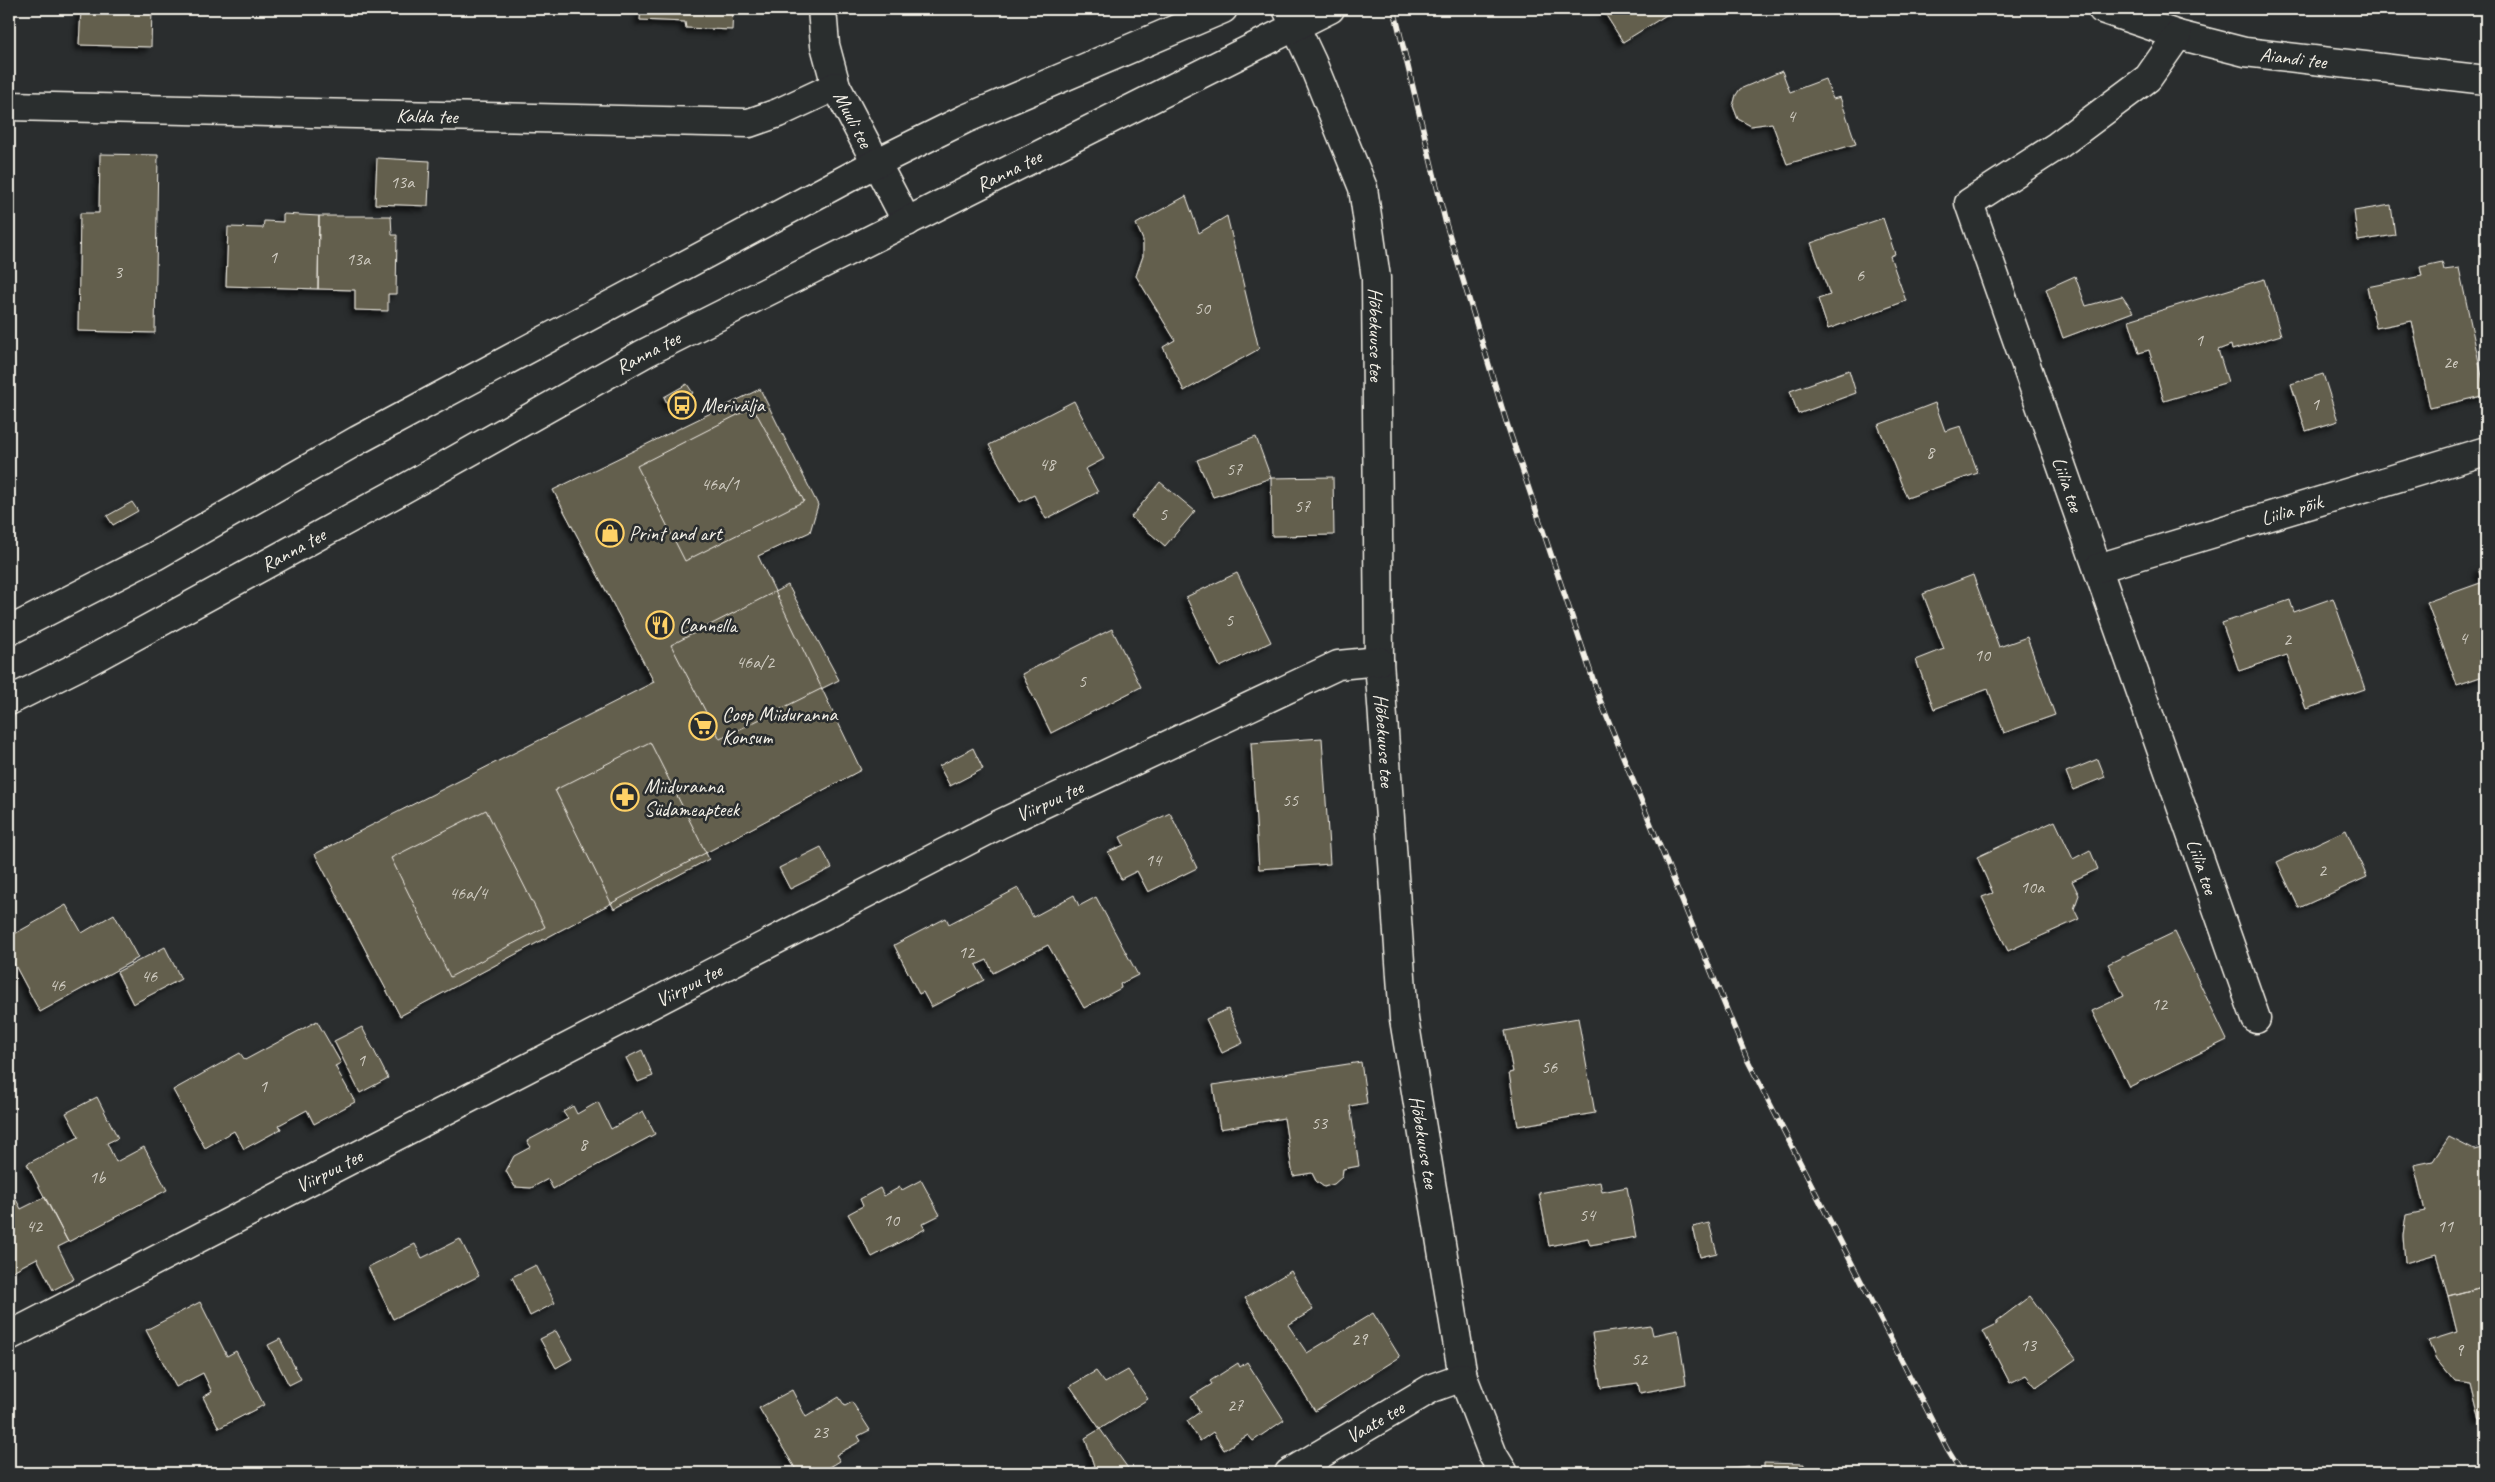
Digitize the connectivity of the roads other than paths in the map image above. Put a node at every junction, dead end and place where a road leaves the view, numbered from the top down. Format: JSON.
{"nodes":[{"id":1,"x":822,"y":9,"type":"edge"},
{"id":2,"x":1223,"y":9,"type":"edge"},
{"id":3,"x":1330,"y":9,"type":"edge"},
{"id":4,"x":2103,"y":9,"type":"edge"},
{"id":5,"x":1292,"y":17,"type":"edge"},
{"id":6,"x":2178,"y":35,"type":"junction"},
{"id":7,"x":2486,"y":80,"type":"edge"},
{"id":8,"x":836,"y":86,"type":"junction"},
{"id":9,"x":9,"y":106,"type":"edge"},
{"id":10,"x":876,"y":163,"type":"junction"},
{"id":11,"x":907,"y":222,"type":"junction"},
{"id":12,"x":2486,"y":451,"type":"edge"},
{"id":13,"x":2098,"y":568,"type":"junction"},
{"id":14,"x":9,"y":631,"type":"edge"},
{"id":15,"x":1379,"y":661,"type":"junction"},
{"id":16,"x":9,"y":701,"type":"edge"},
{"id":17,"x":2256,"y":1020,"type":"dead end"},
{"id":18,"x":9,"y":1336,"type":"edge"},
{"id":19,"x":1463,"y":1377,"type":"junction"},
{"id":20,"x":1289,"y":1473,"type":"edge"},
{"id":21,"x":1504,"y":1473,"type":"edge"}],
"edges":[{"from":1,"to":8,"type":"street","name":"Muuli tee"},
{"from":2,"to":10,"type":"street"},
{"from":3,"to":5,"type":"street","name":"Ranna tee"},
{"from":4,"to":6,"type":"street","name":"Aiandi tee"},
{"from":5,"to":11,"type":"street","name":"Ranna tee"},
{"from":5,"to":15,"type":"street","name":"Hõbekuuse tee"},
{"from":6,"to":7,"type":"street","name":"Aiandi tee"},
{"from":6,"to":13,"type":"street","name":"Liilia tee"},
{"from":8,"to":9,"type":"street","name":"Kalda tee"},
{"from":8,"to":10,"type":"street","name":"Muuli tee"},
{"from":10,"to":11,"type":"street","name":"Muuli tee"},
{"from":10,"to":14,"type":"street"},
{"from":11,"to":16,"type":"street","name":"Ranna tee"},
{"from":12,"to":13,"type":"street","name":"Liilia põik"},
{"from":13,"to":17,"type":"street","name":"Liilia tee"},
{"from":15,"to":18,"type":"street","name":"Viirpuu tee"},
{"from":15,"to":19,"type":"street","name":"Hõbekuuse tee"},
{"from":19,"to":20,"type":"street","name":"Vaate tee"},
{"from":19,"to":21,"type":"street","name":"Hõbekuuse tee"}]}
